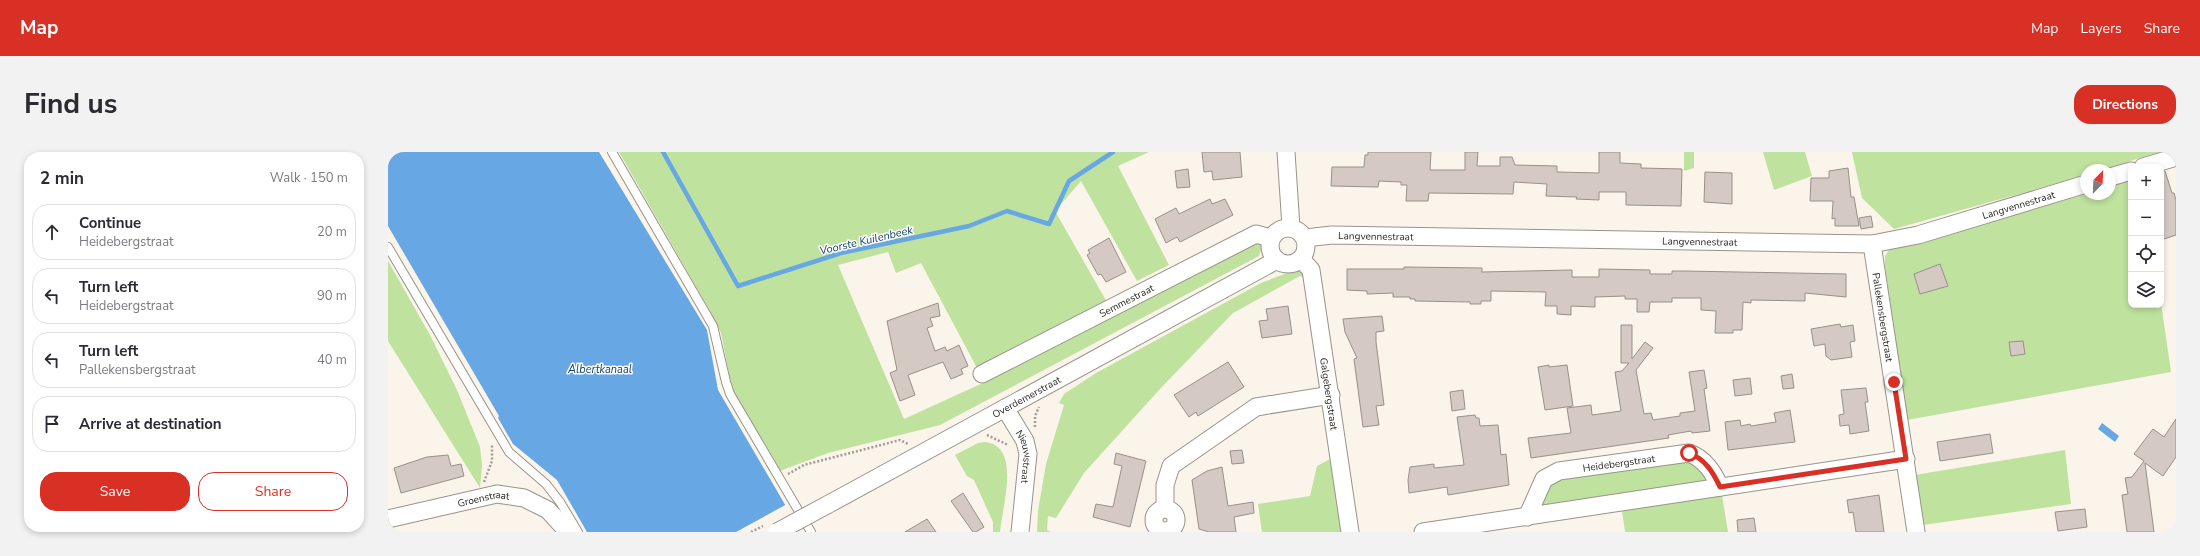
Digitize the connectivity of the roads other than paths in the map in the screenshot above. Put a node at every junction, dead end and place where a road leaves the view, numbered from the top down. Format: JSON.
{"nodes":[{"id":1,"x":612,"y":152,"type":"edge"},
{"id":2,"x":1286,"y":152,"type":"edge"},
{"id":3,"x":2176,"y":157,"type":"edge"},
{"id":4,"x":2153,"y":164,"type":"edge"},
{"id":5,"x":2128,"y":172,"type":"edge"},
{"id":6,"x":2116,"y":175,"type":"edge"},
{"id":7,"x":2080,"y":186,"type":"edge"},
{"id":8,"x":1291,"y":227,"type":"junction"},
{"id":9,"x":1271,"y":238,"type":"junction"},
{"id":10,"x":1306,"y":238,"type":"junction"},
{"id":11,"x":1872,"y":244,"type":"junction"},
{"id":12,"x":388,"y":246,"type":"edge"},
{"id":13,"x":1276,"y":260,"type":"junction"},
{"id":14,"x":1301,"y":260,"type":"junction"},
{"id":15,"x":982,"y":374,"type":"dead end"},
{"id":16,"x":1330,"y":395,"type":"junction"},
{"id":17,"x":1006,"y":408,"type":"junction"},
{"id":18,"x":1906,"y":459,"type":"junction"},
{"id":19,"x":1720,"y":487,"type":"junction"},
{"id":20,"x":1165,"y":508,"type":"dead end"},
{"id":21,"x":1527,"y":517,"type":"junction"},
{"id":22,"x":388,"y":519,"type":"edge"},
{"id":23,"x":568,"y":532,"type":"edge"},
{"id":24,"x":578,"y":532,"type":"edge"},
{"id":25,"x":777,"y":532,"type":"edge"},
{"id":26,"x":811,"y":532,"type":"edge"},
{"id":27,"x":1020,"y":532,"type":"edge"},
{"id":28,"x":1350,"y":532,"type":"edge"},
{"id":29,"x":1423,"y":532,"type":"edge"},
{"id":30,"x":1916,"y":532,"type":"edge"}],
"edges":[{"from":1,"to":26,"type":"lane"},
{"from":2,"to":8,"type":"street"},
{"from":3,"to":4,"type":"street"},
{"from":5,"to":6,"type":"street"},
{"from":7,"to":11,"type":"street","name":"Langvennestraat"},
{"from":8,"to":9,"type":"street"},
{"from":8,"to":10,"type":"street"},
{"from":9,"to":13,"type":"street"},
{"from":9,"to":15,"type":"street","name":"Semmestraat"},
{"from":10,"to":11,"type":"street","name":"Langvennestraat"},
{"from":10,"to":14,"type":"street"},
{"from":11,"to":18,"type":"street","name":"Pallekensbergstraat"},
{"from":12,"to":24,"type":"lane"},
{"from":13,"to":14,"type":"street"},
{"from":13,"to":17,"type":"street","name":"Overdemerstraat"},
{"from":14,"to":16,"type":"street","name":"Galgebergstraat"},
{"from":16,"to":20,"type":"street"},
{"from":16,"to":28,"type":"street","name":"Galgebergstraat"},
{"from":17,"to":25,"type":"street","name":"Overdemerstraat","bridge":true},
{"from":17,"to":27,"type":"street","name":"Nieuwstraat"},
{"from":18,"to":19,"type":"street"},
{"from":18,"to":30,"type":"street","name":"Pallekensbergstraat"},
{"from":19,"to":21,"type":"street"},
{"from":19,"to":21,"type":"street","name":"Heidebergstraat"},
{"from":21,"to":29,"type":"street"},
{"from":22,"to":23,"type":"street","name":"Groenstraat"}]}
